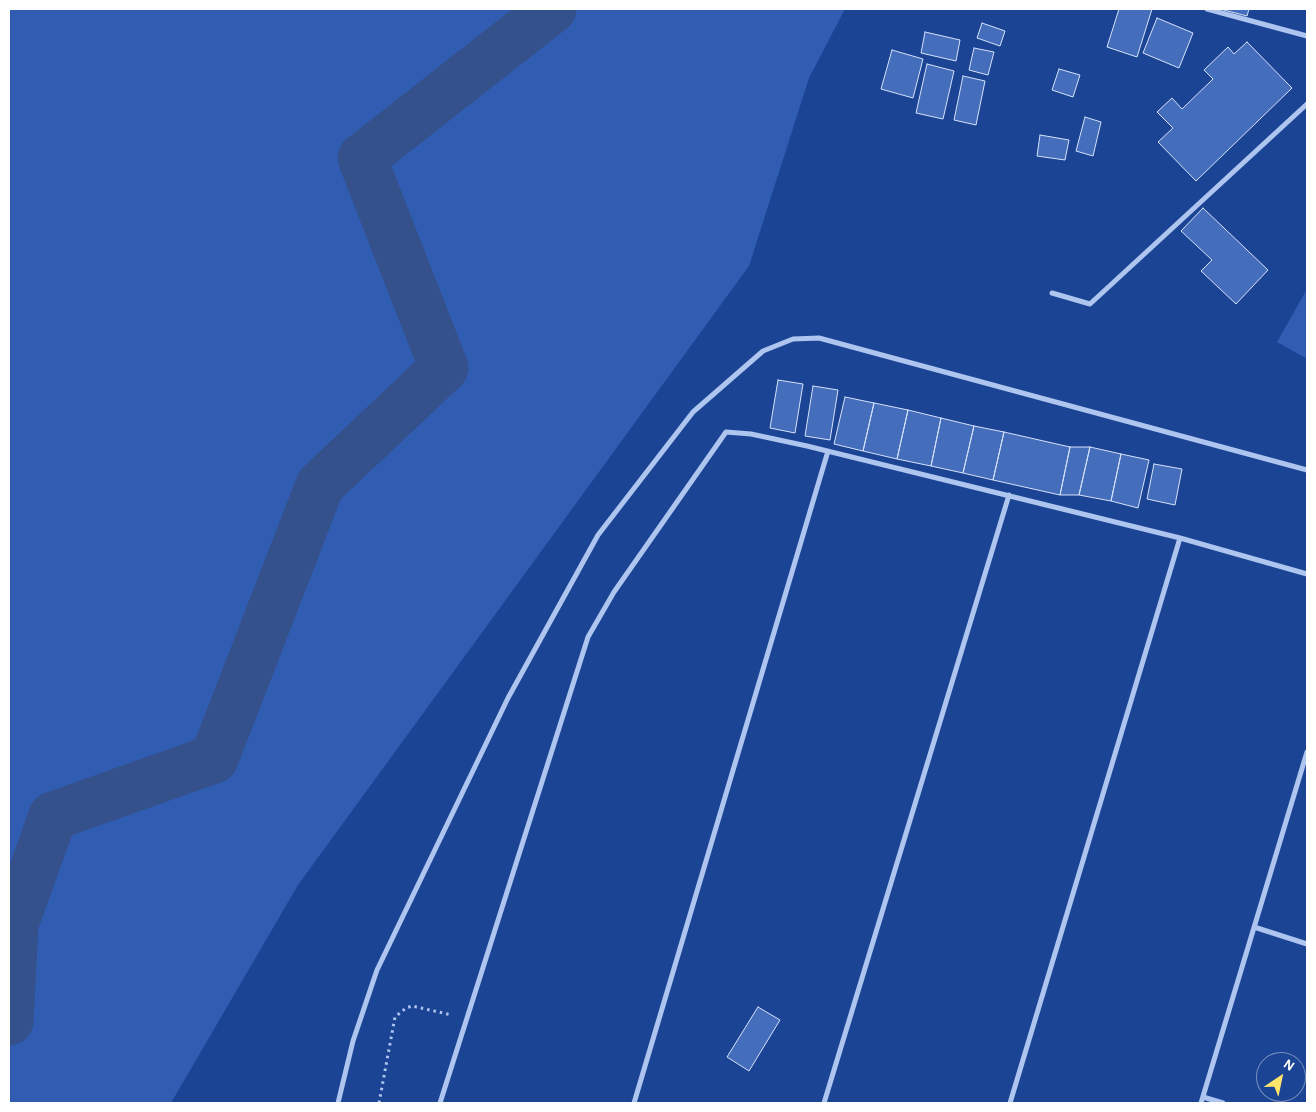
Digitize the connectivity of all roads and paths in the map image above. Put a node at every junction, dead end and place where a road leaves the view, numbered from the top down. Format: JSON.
{"nodes":[{"id":1,"x":1207,"y":9,"type":"edge"},
{"id":2,"x":1307,"y":36,"type":"edge"},
{"id":3,"x":1307,"y":104,"type":"edge"},
{"id":4,"x":1052,"y":293,"type":"dead end"},
{"id":5,"x":828,"y":452,"type":"junction"},
{"id":6,"x":1307,"y":470,"type":"edge"},
{"id":7,"x":1009,"y":495,"type":"junction"},
{"id":8,"x":1180,"y":538,"type":"junction"},
{"id":9,"x":1307,"y":574,"type":"edge"},
{"id":10,"x":1307,"y":753,"type":"edge"},
{"id":11,"x":1254,"y":927,"type":"junction"},
{"id":12,"x":1307,"y":944,"type":"edge"},
{"id":13,"x":468,"y":1018,"type":"junction"},
{"id":14,"x":1203,"y":1097,"type":"junction"},
{"id":15,"x":338,"y":1103,"type":"edge"},
{"id":16,"x":379,"y":1103,"type":"edge"},
{"id":17,"x":440,"y":1103,"type":"edge"},
{"id":18,"x":634,"y":1103,"type":"edge"},
{"id":19,"x":824,"y":1103,"type":"edge"},
{"id":20,"x":1010,"y":1103,"type":"edge"},
{"id":21,"x":1201,"y":1103,"type":"edge"},
{"id":22,"x":1223,"y":1103,"type":"edge"}],
"edges":[{"from":1,"to":2,"type":"street"},
{"from":3,"to":4,"type":"street"},
{"from":5,"to":7,"type":"street"},
{"from":5,"to":13,"type":"street"},
{"from":5,"to":18,"type":"street"},
{"from":6,"to":15,"type":"street"},
{"from":7,"to":8,"type":"street"},
{"from":7,"to":19,"type":"street"},
{"from":8,"to":9,"type":"street"},
{"from":8,"to":20,"type":"street"},
{"from":10,"to":11,"type":"street"},
{"from":11,"to":12,"type":"street"},
{"from":11,"to":14,"type":"street"},
{"from":13,"to":16,"type":"path"},
{"from":13,"to":17,"type":"street"},
{"from":14,"to":21,"type":"street"},
{"from":14,"to":22,"type":"street"}]}
